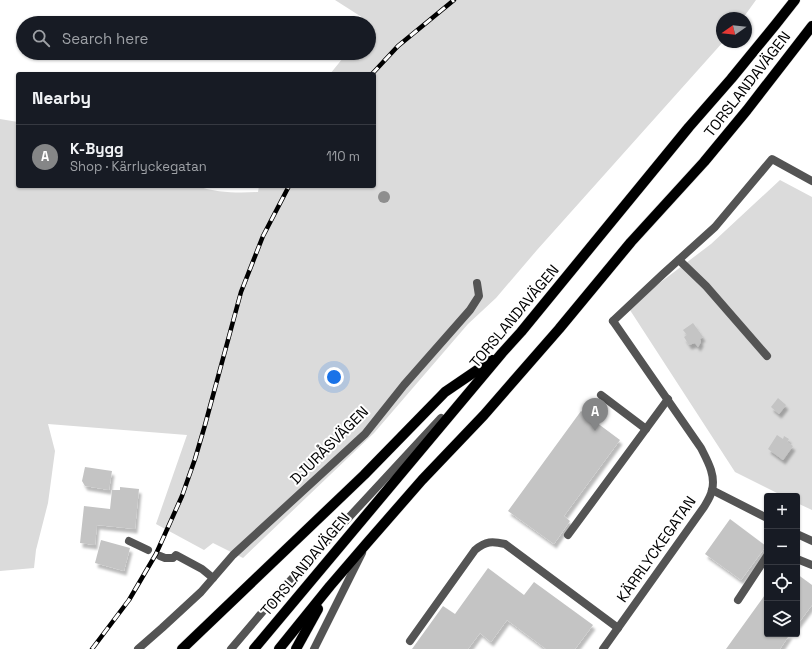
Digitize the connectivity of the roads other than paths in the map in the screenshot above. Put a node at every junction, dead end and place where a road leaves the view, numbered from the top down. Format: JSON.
{"nodes":[{"id":1,"x":795,"y":0,"type":"edge"},
{"id":2,"x":812,"y":26,"type":"edge"},
{"id":3,"x":812,"y":181,"type":"edge"},
{"id":4,"x":679,"y":260,"type":"junction"},
{"id":5,"x":477,"y":283,"type":"dead end"},
{"id":6,"x":502,"y":353,"type":"junction"},
{"id":7,"x":767,"y":356,"type":"dead end"},
{"id":8,"x":602,"y":395,"type":"dead end"},
{"id":9,"x":668,"y":399,"type":"junction"},
{"id":10,"x":646,"y":429,"type":"junction"},
{"id":11,"x":712,"y":490,"type":"junction"},
{"id":12,"x":764,"y":516,"type":"edge"},
{"id":13,"x":568,"y":535,"type":"dead end"},
{"id":14,"x":800,"y":535,"type":"edge"},
{"id":15,"x":129,"y":541,"type":"dead end"},
{"id":16,"x":812,"y":541,"type":"edge"},
{"id":17,"x":367,"y":543,"type":"junction"},
{"id":18,"x":148,"y":550,"type":"dead end"},
{"id":19,"x":160,"y":556,"type":"dead end"},
{"id":20,"x":800,"y":560,"type":"edge"},
{"id":21,"x":764,"y":561,"type":"edge"},
{"id":22,"x":812,"y":565,"type":"edge"},
{"id":23,"x":213,"y":578,"type":"junction"},
{"id":24,"x":330,"y":586,"type":"junction"},
{"id":25,"x":738,"y":600,"type":"dead end"},
{"id":26,"x":618,"y":628,"type":"junction"},
{"id":27,"x":410,"y":641,"type":"dead end"},
{"id":28,"x":138,"y":649,"type":"edge"},
{"id":29,"x":182,"y":649,"type":"edge"},
{"id":30,"x":231,"y":649,"type":"edge"},
{"id":31,"x":254,"y":649,"type":"edge"},
{"id":32,"x":279,"y":649,"type":"edge"},
{"id":33,"x":296,"y":649,"type":"edge"},
{"id":34,"x":314,"y":649,"type":"edge"},
{"id":35,"x":602,"y":649,"type":"edge"}],
"edges":[{"from":1,"to":6,"type":"main road","name":"TORSLANDAVÄGEN"},
{"from":2,"to":17,"type":"main road","name":"TORSLANDAVÄGEN"},
{"from":3,"to":4,"type":"street"},
{"from":4,"to":7,"type":"street"},
{"from":4,"to":9,"type":"street","name":"KÄRRLYCKEGATAN"},
{"from":5,"to":23,"type":"street","name":"DJURÅSVÄGEN"},
{"from":6,"to":29,"type":"main road"},
{"from":6,"to":30,"type":"street"},
{"from":6,"to":31,"type":"main road","name":"TORSLANDAVÄGEN"},
{"from":8,"to":10,"type":"street"},
{"from":9,"to":10,"type":"street"},
{"from":9,"to":11,"type":"street","name":"KÄRRLYCKEGATAN"},
{"from":10,"to":13,"type":"street"},
{"from":11,"to":12,"type":"street"},
{"from":11,"to":26,"type":"street","name":"KÄRRLYCKEGATAN"},
{"from":14,"to":16,"type":"street"},
{"from":15,"to":18,"type":"street"},
{"from":17,"to":24,"type":"main road","name":"TORSLANDAVÄGEN"},
{"from":17,"to":34,"type":"street"},
{"from":19,"to":23,"type":"street"},
{"from":20,"to":22,"type":"street"},
{"from":21,"to":25,"type":"street"},
{"from":23,"to":28,"type":"street","name":"DJURÅSVÄGEN"},
{"from":24,"to":32,"type":"main road","name":"TORSLANDAVÄGEN"},
{"from":24,"to":33,"type":"main road"},
{"from":26,"to":27,"type":"street"},
{"from":26,"to":35,"type":"street","name":"KÄRRLYCKEGATAN"}]}
